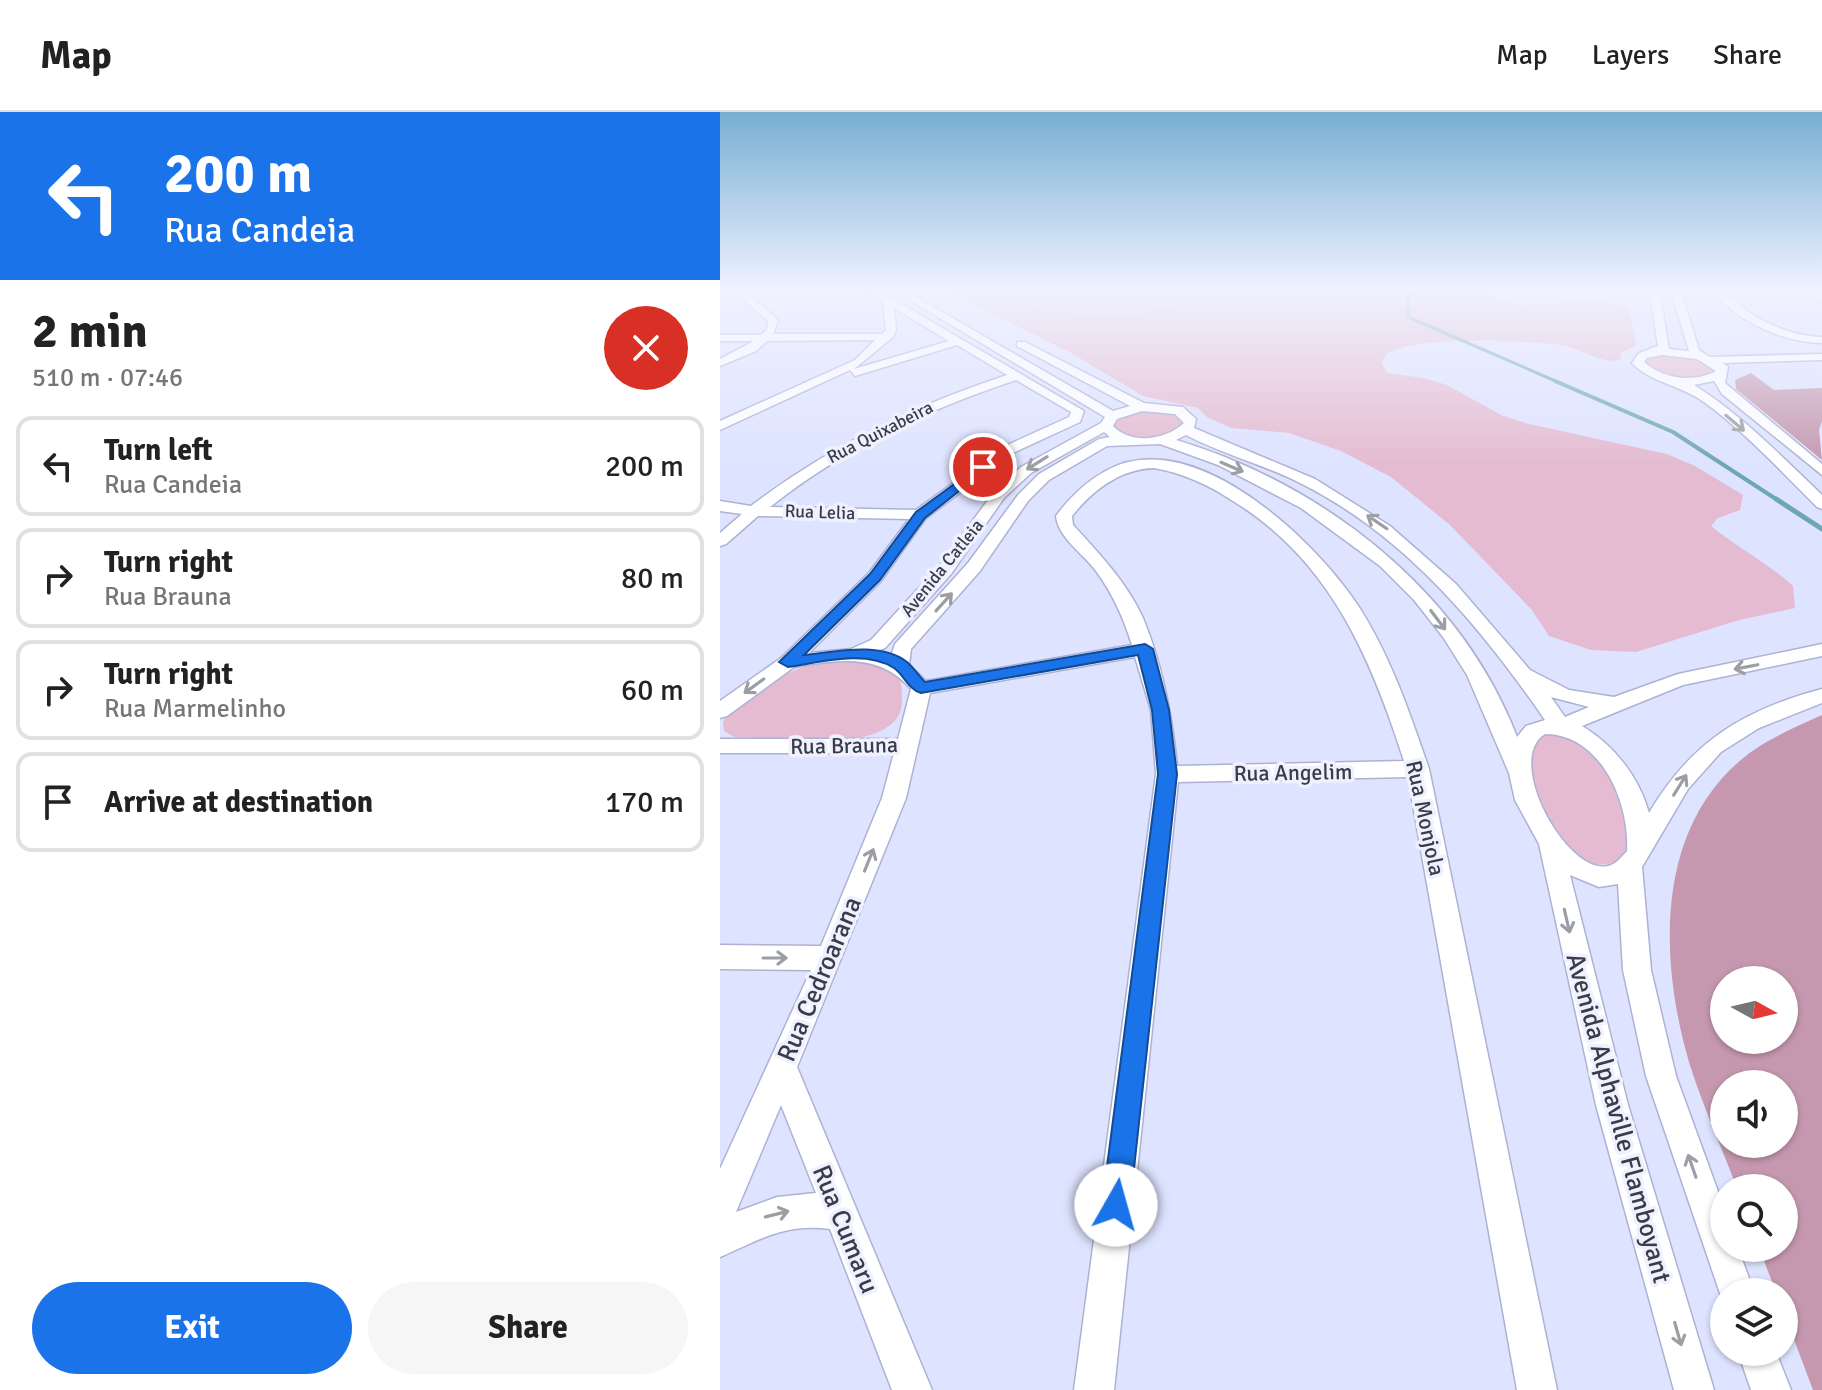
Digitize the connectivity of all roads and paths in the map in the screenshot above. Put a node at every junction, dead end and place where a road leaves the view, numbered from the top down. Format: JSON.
{"nodes":[{"id":1,"x":753,"y":348,"type":"edge"},
{"id":2,"x":873,"y":348,"type":"edge"},
{"id":3,"x":936,"y":348,"type":"edge"},
{"id":4,"x":966,"y":348,"type":"edge"},
{"id":5,"x":992,"y":348,"type":"edge"},
{"id":6,"x":1028,"y":348,"type":"edge"},
{"id":7,"x":1664,"y":348,"type":"edge"},
{"id":8,"x":1693,"y":348,"type":"edge"},
{"id":9,"x":1652,"y":353,"type":"junction"},
{"id":10,"x":1822,"y":357,"type":"edge"},
{"id":11,"x":1706,"y":358,"type":"junction"},
{"id":12,"x":859,"y":362,"type":"junction"},
{"id":13,"x":720,"y":363,"type":"edge"},
{"id":14,"x":1773,"y":363,"type":"junction"},
{"id":15,"x":872,"y":366,"type":"junction"},
{"id":16,"x":1822,"y":367,"type":"edge"},
{"id":17,"x":1722,"y":373,"type":"junction"},
{"id":18,"x":1015,"y":376,"type":"junction"},
{"id":19,"x":1672,"y":379,"type":"junction"},
{"id":20,"x":797,"y":392,"type":"junction"},
{"id":21,"x":1141,"y":407,"type":"junction"},
{"id":22,"x":1109,"y":421,"type":"junction"},
{"id":23,"x":720,"y":426,"type":"edge"},
{"id":24,"x":1187,"y":430,"type":"junction"},
{"id":25,"x":1129,"y":440,"type":"junction"},
{"id":26,"x":1159,"y":440,"type":"junction"},
{"id":27,"x":1822,"y":471,"type":"edge"},
{"id":28,"x":1822,"y":504,"type":"edge"},
{"id":29,"x":720,"y":506,"type":"edge"},
{"id":30,"x":753,"y":511,"type":"junction"},
{"id":31,"x":920,"y":515,"type":"junction"},
{"id":32,"x":720,"y":541,"type":"edge"},
{"id":33,"x":1145,"y":649,"type":"junction"},
{"id":34,"x":1822,"y":650,"type":"edge"},
{"id":35,"x":855,"y":654,"type":"junction"},
{"id":36,"x":788,"y":662,"type":"junction"},
{"id":37,"x":900,"y":664,"type":"junction"},
{"id":38,"x":1515,"y":665,"type":"junction"},
{"id":39,"x":921,"y":688,"type":"junction"},
{"id":40,"x":1822,"y":696,"type":"edge"},
{"id":41,"x":1615,"y":704,"type":"junction"},
{"id":42,"x":720,"y":711,"type":"edge"},
{"id":43,"x":1563,"y":726,"type":"junction"},
{"id":44,"x":720,"y":746,"type":"edge"},
{"id":45,"x":907,"y":746,"type":"junction"},
{"id":46,"x":1418,"y":769,"type":"junction"},
{"id":47,"x":1167,"y":774,"type":"junction"},
{"id":48,"x":1520,"y":778,"type":"junction"},
{"id":49,"x":1550,"y":845,"type":"junction"},
{"id":50,"x":1634,"y":860,"type":"junction"},
{"id":51,"x":720,"y":957,"type":"edge"},
{"id":52,"x":830,"y":958,"type":"junction"},
{"id":53,"x":782,"y":1067,"type":"junction"},
{"id":54,"x":720,"y":1208,"type":"edge"},
{"id":55,"x":839,"y":1213,"type":"junction"},
{"id":56,"x":720,"y":1239,"type":"edge"},
{"id":57,"x":1731,"y":1278,"type":"edge"},
{"id":58,"x":1762,"y":1366,"type":"edge"},
{"id":59,"x":912,"y":1390,"type":"edge"},
{"id":60,"x":1094,"y":1390,"type":"edge"},
{"id":61,"x":1537,"y":1390,"type":"edge"},
{"id":62,"x":1694,"y":1390,"type":"edge"},
{"id":63,"x":1771,"y":1390,"type":"edge"}],
"edges":[{"from":1,"to":13,"type":"street"},
{"from":2,"to":12,"type":"street"},
{"from":3,"to":15,"type":"street"},
{"from":4,"to":18,"type":"street"},
{"from":5,"to":22,"type":"street"},
{"from":6,"to":21,"type":"street"},
{"from":7,"to":9,"type":"street"},
{"from":8,"to":11,"type":"street"},
{"from":9,"to":11,"type":"street"},
{"from":9,"to":19,"type":"street"},
{"from":10,"to":14,"type":"street"},
{"from":11,"to":14,"type":"street"},
{"from":11,"to":17,"type":"street"},
{"from":12,"to":15,"type":"street"},
{"from":12,"to":20,"type":"street"},
{"from":14,"to":16,"type":"street"},
{"from":14,"to":17,"type":"street"},
{"from":15,"to":20,"type":"street"},
{"from":17,"to":19,"type":"street"},
{"from":17,"to":27,"type":"street"},
{"from":18,"to":30,"type":"street","name":"Rua Quixabeira"},
{"from":18,"to":31,"type":"street"},
{"from":19,"to":28,"type":"street","one_way":true},
{"from":20,"to":23,"type":"street"},
{"from":21,"to":22,"type":"street","name":"Avenida Catleia"},
{"from":21,"to":24,"type":"street"},
{"from":22,"to":25,"type":"street"},
{"from":22,"to":35,"type":"street","name":"Avenida Catleia","one_way":true},
{"from":24,"to":26,"type":"street"},
{"from":38,"to":24,"type":"street","one_way":true},
{"from":25,"to":26,"type":"street","name":"Avenida Catleia"},
{"from":37,"to":25,"type":"street","name":"Avenida Catleia","one_way":true},
{"from":26,"to":48,"type":"street","one_way":true},
{"from":29,"to":30,"type":"street","name":"Rua Lelia"},
{"from":30,"to":31,"type":"street","name":"Rua Lelia"},
{"from":30,"to":32,"type":"street","name":"Rua Quixabeira"},
{"from":31,"to":36,"type":"street"},
{"from":33,"to":39,"type":"street"},
{"from":33,"to":46,"type":"street","name":"Rua Monjola"},
{"from":33,"to":47,"type":"street"},
{"from":34,"to":41,"type":"street","one_way":true},
{"from":35,"to":36,"type":"street"},
{"from":35,"to":37,"type":"street"},
{"from":36,"to":42,"type":"street","one_way":true},
{"from":37,"to":39,"type":"street"},
{"from":38,"to":41,"type":"street"},
{"from":38,"to":43,"type":"street"},
{"from":39,"to":45,"type":"street","name":"Rua Brauna"},
{"from":50,"to":40,"type":"street","one_way":true},
{"from":41,"to":43,"type":"street"},
{"from":43,"to":48,"type":"street"},
{"from":43,"to":50,"type":"street"},
{"from":44,"to":45,"type":"street","name":"Rua Brauna"},
{"from":52,"to":45,"type":"street","name":"Rua Cedroarana","one_way":true},
{"from":46,"to":47,"type":"street","name":"Rua Angelim"},
{"from":46,"to":61,"type":"street","name":"Rua Monjola"},
{"from":47,"to":60,"type":"street"},
{"from":48,"to":49,"type":"street"},
{"from":49,"to":50,"type":"street"},
{"from":49,"to":62,"type":"street","name":"Avenida Alphaville Flamboyant","one_way":true},
{"from":57,"to":50,"type":"street","one_way":true},
{"from":51,"to":52,"type":"street","one_way":true},
{"from":52,"to":53,"type":"street","name":"Rua Cedroarana"},
{"from":53,"to":54,"type":"street","name":"Rua Cedroarana"},
{"from":53,"to":55,"type":"street","name":"Rua Cumaru"},
{"from":56,"to":55,"type":"street","one_way":true},
{"from":55,"to":59,"type":"street","name":"Rua Cumaru"},
{"from":58,"to":63,"type":"street"}]}
